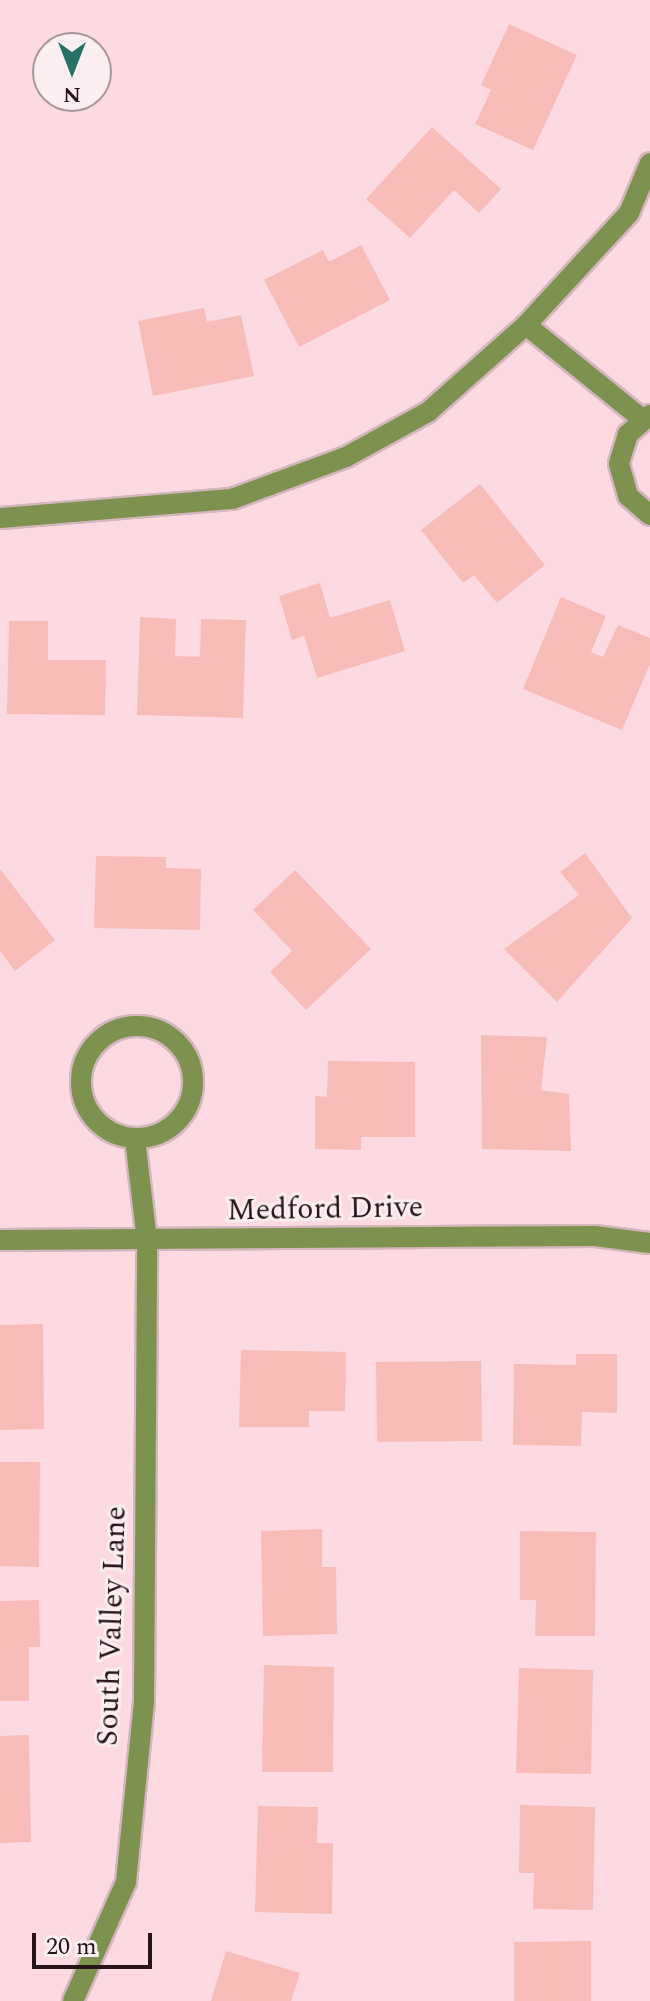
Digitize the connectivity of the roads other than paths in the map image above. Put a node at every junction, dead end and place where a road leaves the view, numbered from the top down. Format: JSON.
{"nodes":[{"id":1,"x":650,"y":163,"type":"edge"},
{"id":2,"x":526,"y":325,"type":"junction"},
{"id":3,"x":646,"y":417,"type":"edge"},
{"id":4,"x":650,"y":515,"type":"edge"},
{"id":5,"x":0,"y":518,"type":"edge"},
{"id":6,"x":135,"y":1139,"type":"junction"},
{"id":7,"x":0,"y":1240,"type":"edge"},
{"id":8,"x":147,"y":1241,"type":"junction"},
{"id":9,"x":650,"y":1243,"type":"edge"},
{"id":10,"x":73,"y":2001,"type":"edge"}],
"edges":[{"from":1,"to":2,"type":"street"},
{"from":2,"to":3,"type":"street"},
{"from":2,"to":5,"type":"street"},
{"from":3,"to":4,"type":"street"},
{"from":6,"to":6,"type":"street"},
{"from":6,"to":8,"type":"street","name":"South Valley Lane"},
{"from":7,"to":8,"type":"street","name":"Medford Drive"},
{"from":8,"to":9,"type":"street","name":"Medford Drive"},
{"from":8,"to":10,"type":"street","name":"South Valley Lane"}]}
